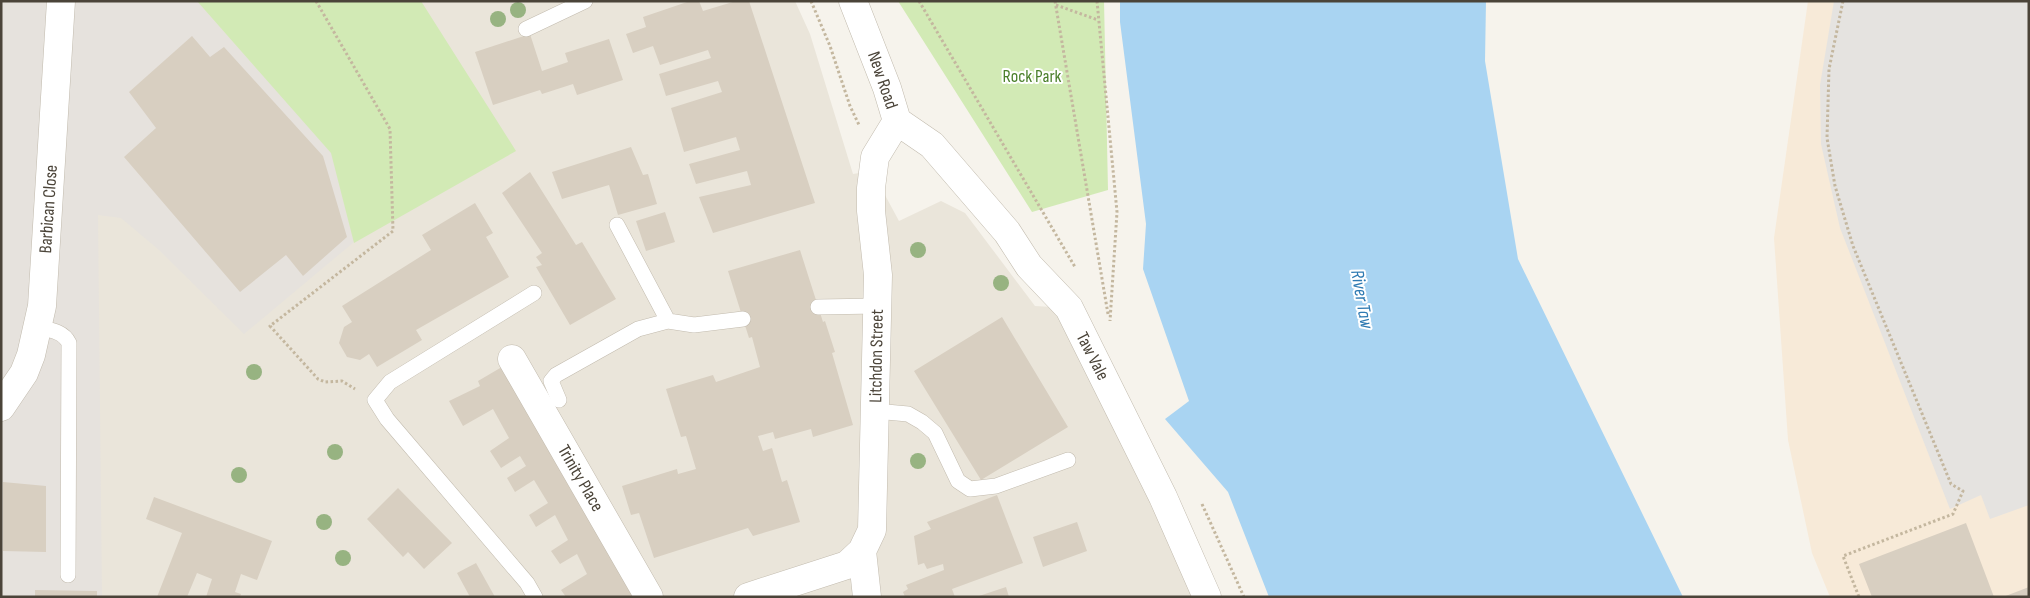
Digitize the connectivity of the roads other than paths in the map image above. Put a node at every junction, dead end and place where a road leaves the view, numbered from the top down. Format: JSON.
{"nodes":[{"id":1,"x":61,"y":1,"type":"edge"},
{"id":2,"x":585,"y":1,"type":"edge"},
{"id":3,"x":853,"y":1,"type":"edge"},
{"id":4,"x":526,"y":30,"type":"dead end"},
{"id":5,"x":897,"y":120,"type":"junction"},
{"id":6,"x":932,"y":144,"type":"joint"},
{"id":7,"x":617,"y":225,"type":"dead end"},
{"id":8,"x":534,"y":293,"type":"dead end"},
{"id":9,"x":878,"y":306,"type":"junction"},
{"id":10,"x":818,"y":307,"type":"dead end"},
{"id":11,"x":743,"y":319,"type":"dead end"},
{"id":12,"x":668,"y":321,"type":"junction"},
{"id":13,"x":37,"y":327,"type":"junction"},
{"id":14,"x":512,"y":360,"type":"dead end"},
{"id":15,"x":559,"y":400,"type":"dead end"},
{"id":16,"x":1,"y":407,"type":"edge"},
{"id":17,"x":875,"y":411,"type":"junction"},
{"id":18,"x":1068,"y":460,"type":"dead end"},
{"id":19,"x":862,"y":551,"type":"junction"},
{"id":20,"x":68,"y":575,"type":"dead end"},
{"id":21,"x":536,"y":597,"type":"edge"},
{"id":22,"x":649,"y":597,"type":"edge"},
{"id":23,"x":748,"y":597,"type":"edge"},
{"id":24,"x":867,"y":597,"type":"edge"},
{"id":25,"x":1207,"y":597,"type":"edge"}],
"edges":[{"from":1,"to":13,"type":"street","name":"Barbican Close"},
{"from":2,"to":4,"type":"lane"},
{"from":3,"to":5,"type":"street","name":"New Road"},
{"from":5,"to":6,"type":"street","name":"New Road"},
{"from":5,"to":9,"type":"street","name":"Litchdon Street"},
{"from":6,"to":25,"type":"street","name":"Taw Vale"},
{"from":7,"to":12,"type":"lane"},
{"from":8,"to":21,"type":"lane"},
{"from":9,"to":10,"type":"lane"},
{"from":9,"to":17,"type":"street","name":"Litchdon Street"},
{"from":11,"to":12,"type":"lane"},
{"from":12,"to":15,"type":"lane"},
{"from":13,"to":16,"type":"street","name":"Barbican Close"},
{"from":13,"to":20,"type":"lane"},
{"from":14,"to":22,"type":"street","name":"Trinity Place"},
{"from":17,"to":18,"type":"lane"},
{"from":17,"to":19,"type":"street","name":"Litchdon Street"},
{"from":19,"to":23,"type":"street"},
{"from":19,"to":24,"type":"street"}]}
